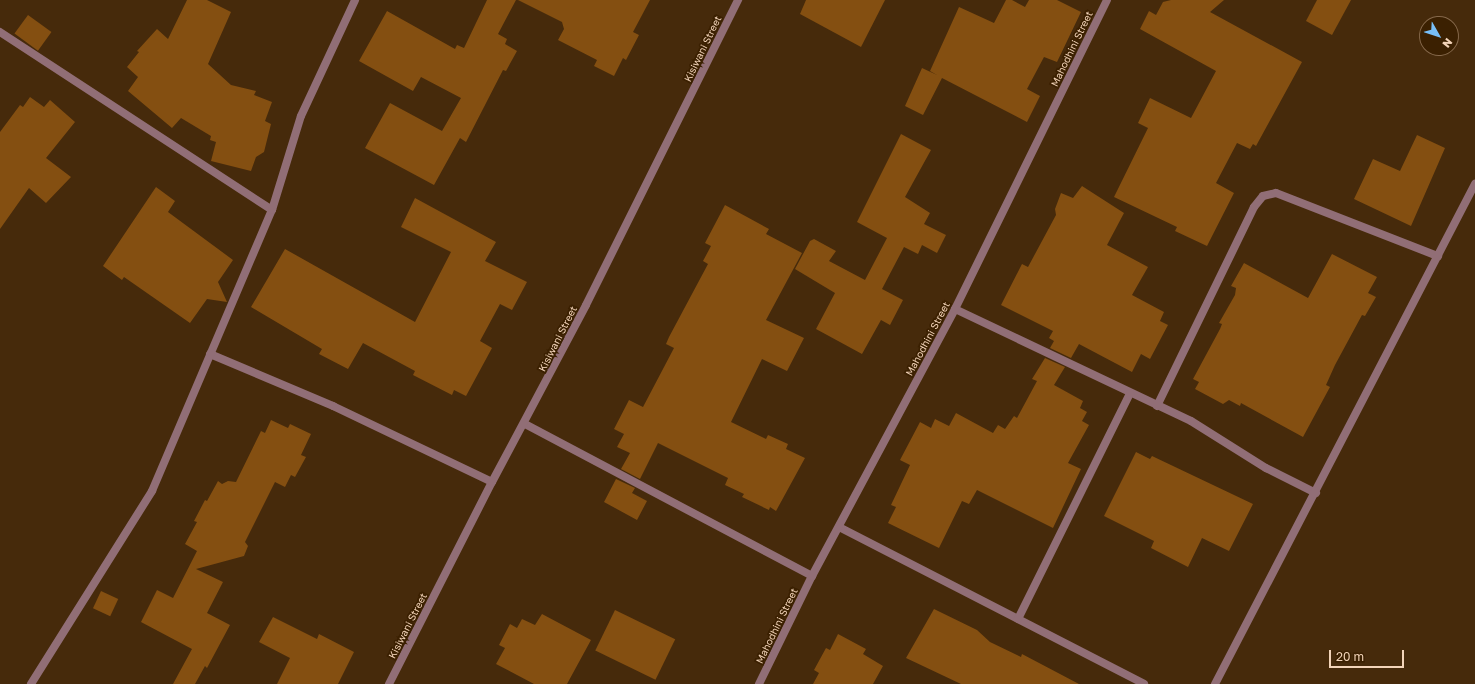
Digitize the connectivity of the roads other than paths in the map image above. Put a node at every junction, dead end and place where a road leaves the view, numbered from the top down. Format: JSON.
{"nodes":[{"id":1,"x":355,"y":0,"type":"edge"},
{"id":2,"x":738,"y":0,"type":"edge"},
{"id":3,"x":1107,"y":0,"type":"edge"},
{"id":4,"x":0,"y":32,"type":"edge"},
{"id":5,"x":1475,"y":184,"type":"edge"},
{"id":6,"x":272,"y":210,"type":"junction"},
{"id":7,"x":1438,"y":256,"type":"junction"},
{"id":8,"x":955,"y":309,"type":"junction"},
{"id":9,"x":210,"y":354,"type":"junction"},
{"id":10,"x":1130,"y":393,"type":"junction"},
{"id":11,"x":1157,"y":406,"type":"junction"},
{"id":12,"x":525,"y":424,"type":"junction"},
{"id":13,"x":492,"y":482,"type":"junction"},
{"id":14,"x":1316,"y":493,"type":"junction"},
{"id":15,"x":839,"y":527,"type":"junction"},
{"id":16,"x":812,"y":576,"type":"junction"},
{"id":17,"x":1018,"y":619,"type":"junction"},
{"id":18,"x":31,"y":684,"type":"edge"},
{"id":19,"x":389,"y":684,"type":"edge"},
{"id":20,"x":759,"y":684,"type":"edge"},
{"id":21,"x":1144,"y":684,"type":"edge"},
{"id":22,"x":1215,"y":684,"type":"edge"}],
"edges":[{"from":1,"to":6,"type":"street"},
{"from":2,"to":12,"type":"street","name":"Kisiwani Street"},
{"from":3,"to":8,"type":"street","name":"Mahodhini Street"},
{"from":4,"to":6,"type":"street"},
{"from":5,"to":7,"type":"street"},
{"from":6,"to":9,"type":"street"},
{"from":7,"to":11,"type":"street"},
{"from":7,"to":14,"type":"street"},
{"from":8,"to":10,"type":"street"},
{"from":8,"to":15,"type":"street","name":"Mahodhini Street"},
{"from":9,"to":13,"type":"street"},
{"from":9,"to":18,"type":"street"},
{"from":10,"to":11,"type":"street"},
{"from":10,"to":17,"type":"street"},
{"from":11,"to":14,"type":"street"},
{"from":12,"to":13,"type":"street","name":"Kisiwani Street"},
{"from":12,"to":16,"type":"street"},
{"from":13,"to":19,"type":"street","name":"Kisiwani Street"},
{"from":14,"to":22,"type":"street"},
{"from":15,"to":16,"type":"street","name":"Mahodhini Street"},
{"from":15,"to":17,"type":"street"},
{"from":16,"to":20,"type":"street","name":"Mahodhini Street"},
{"from":17,"to":21,"type":"street"}]}
